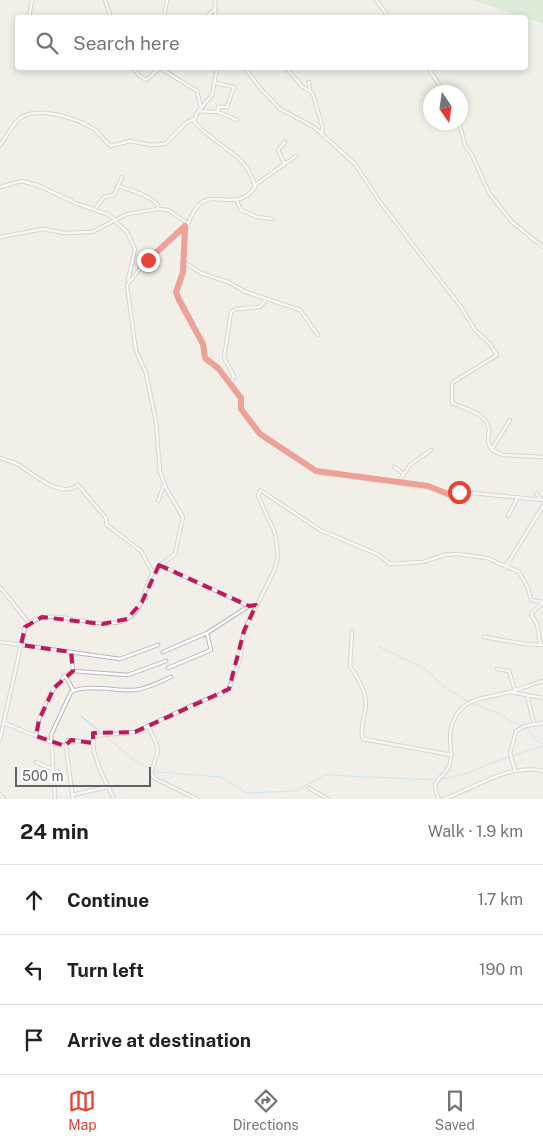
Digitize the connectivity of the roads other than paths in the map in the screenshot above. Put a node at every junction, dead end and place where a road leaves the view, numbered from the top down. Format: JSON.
{"nodes":[{"id":1,"x":32,"y":0,"type":"edge"},
{"id":2,"x":105,"y":0,"type":"edge"},
{"id":3,"x":167,"y":0,"type":"edge"},
{"id":4,"x":215,"y":0,"type":"edge"},
{"id":5,"x":376,"y":0,"type":"edge"},
{"id":6,"x":215,"y":8,"type":"junction"},
{"id":7,"x":30,"y":15,"type":"edge"},
{"id":8,"x":110,"y":15,"type":"edge"},
{"id":9,"x":164,"y":15,"type":"edge"},
{"id":10,"x":209,"y":15,"type":"edge"},
{"id":11,"x":215,"y":15,"type":"edge"},
{"id":12,"x":387,"y":15,"type":"edge"},
{"id":13,"x":135,"y":70,"type":"edge"},
{"id":14,"x":158,"y":70,"type":"edge"},
{"id":15,"x":163,"y":70,"type":"edge"},
{"id":16,"x":217,"y":70,"type":"edge"},
{"id":17,"x":246,"y":70,"type":"edge"},
{"id":18,"x":288,"y":70,"type":"edge"},
{"id":19,"x":429,"y":70,"type":"edge"},
{"id":20,"x":309,"y":82,"type":"dead end"},
{"id":21,"x":215,"y":83,"type":"junction"},
{"id":22,"x":439,"y":85,"type":"edge"},
{"id":23,"x":311,"y":92,"type":"junction"},
{"id":24,"x":201,"y":108,"type":"junction"},
{"id":25,"x":198,"y":111,"type":"junction"},
{"id":26,"x":218,"y":112,"type":"junction"},
{"id":27,"x":194,"y":119,"type":"junction"},
{"id":28,"x":237,"y":120,"type":"dead end"},
{"id":29,"x":461,"y":130,"type":"edge"},
{"id":30,"x":321,"y":132,"type":"junction"},
{"id":31,"x":284,"y":142,"type":"dead end"},
{"id":32,"x":0,"y":146,"type":"edge"},
{"id":33,"x":296,"y":156,"type":"dead end"},
{"id":34,"x":284,"y":163,"type":"junction"},
{"id":35,"x":122,"y":177,"type":"dead end"},
{"id":36,"x":255,"y":185,"type":"junction"},
{"id":37,"x":119,"y":186,"type":"junction"},
{"id":38,"x":0,"y":187,"type":"edge"},
{"id":39,"x":237,"y":201,"type":"junction"},
{"id":40,"x":95,"y":209,"type":"junction"},
{"id":41,"x":158,"y":209,"type":"junction"},
{"id":42,"x":272,"y":219,"type":"dead end"},
{"id":43,"x":116,"y":220,"type":"junction"},
{"id":44,"x":186,"y":224,"type":"junction"},
{"id":45,"x":0,"y":237,"type":"edge"},
{"id":46,"x":543,"y":247,"type":"edge"},
{"id":47,"x":184,"y":262,"type":"junction"},
{"id":48,"x":128,"y":280,"type":"junction"},
{"id":49,"x":264,"y":298,"type":"junction"},
{"id":50,"x":318,"y":335,"type":"dead end"},
{"id":51,"x":231,"y":385,"type":"junction"},
{"id":52,"x":510,"y":420,"type":"dead end"},
{"id":53,"x":492,"y":449,"type":"junction"},
{"id":54,"x":431,"y":450,"type":"dead end"},
{"id":55,"x":543,"y":457,"type":"edge"},
{"id":56,"x":0,"y":458,"type":"edge"},
{"id":57,"x":394,"y":467,"type":"dead end"},
{"id":58,"x":404,"y":474,"type":"junction"},
{"id":59,"x":399,"y":481,"type":"junction"},
{"id":60,"x":164,"y":486,"type":"junction"},
{"id":61,"x":536,"y":493,"type":"dead end"},
{"id":62,"x":518,"y":497,"type":"junction"},
{"id":63,"x":542,"y":500,"type":"edge"},
{"id":64,"x":158,"y":501,"type":"dead end"},
{"id":65,"x":543,"y":506,"type":"edge"},
{"id":66,"x":508,"y":516,"type":"dead end"},
{"id":67,"x":159,"y":565,"type":"junction"},
{"id":68,"x":506,"y":566,"type":"junction"},
{"id":69,"x":153,"y":573,"type":"junction"},
{"id":70,"x":0,"y":587,"type":"edge"},
{"id":71,"x":543,"y":602,"type":"edge"},
{"id":72,"x":256,"y":605,"type":"junction"},
{"id":73,"x":249,"y":606,"type":"junction"},
{"id":74,"x":30,"y":623,"type":"junction"},
{"id":75,"x":352,"y":631,"type":"dead end"},
{"id":76,"x":207,"y":633,"type":"junction"},
{"id":77,"x":484,"y":637,"type":"dead end"},
{"id":78,"x":0,"y":642,"type":"edge"},
{"id":79,"x":541,"y":644,"type":"edge"},
{"id":80,"x":21,"y":645,"type":"junction"},
{"id":81,"x":158,"y":645,"type":"dead end"},
{"id":82,"x":71,"y":652,"type":"junction"},
{"id":83,"x":163,"y":652,"type":"dead end"},
{"id":84,"x":166,"y":661,"type":"dead end"},
{"id":85,"x":168,"y":668,"type":"dead end"},
{"id":86,"x":497,"y":669,"type":"dead end"},
{"id":87,"x":73,"y":671,"type":"junction"},
{"id":88,"x":65,"y":675,"type":"junction"},
{"id":89,"x":171,"y":677,"type":"dead end"},
{"id":90,"x":543,"y":681,"type":"edge"},
{"id":91,"x":73,"y":690,"type":"junction"},
{"id":92,"x":515,"y":690,"type":"junction"},
{"id":93,"x":510,"y":692,"type":"junction"},
{"id":94,"x":527,"y":695,"type":"junction"},
{"id":95,"x":543,"y":698,"type":"edge"},
{"id":96,"x":0,"y":712,"type":"edge"},
{"id":97,"x":5,"y":713,"type":"junction"},
{"id":98,"x":4,"y":723,"type":"junction"},
{"id":99,"x":543,"y":723,"type":"edge"},
{"id":100,"x":534,"y":724,"type":"junction"},
{"id":101,"x":148,"y":726,"type":"junction"},
{"id":102,"x":36,"y":736,"type":"junction"},
{"id":103,"x":0,"y":739,"type":"edge"},
{"id":104,"x":52,"y":743,"type":"junction"},
{"id":105,"x":93,"y":743,"type":"junction"},
{"id":106,"x":66,"y":746,"type":"junction"},
{"id":107,"x":452,"y":755,"type":"junction"},
{"id":108,"x":36,"y":762,"type":"dead end"},
{"id":109,"x":52,"y":769,"type":"junction"},
{"id":110,"x":543,"y":771,"type":"edge"},
{"id":111,"x":515,"y":772,"type":"junction"},
{"id":112,"x":108,"y":786,"type":"junction"},
{"id":113,"x":309,"y":788,"type":"dead end"},
{"id":114,"x":0,"y":794,"type":"edge"},
{"id":115,"x":72,"y":795,"type":"junction"},
{"id":116,"x":4,"y":799,"type":"edge"},
{"id":117,"x":54,"y":799,"type":"edge"},
{"id":118,"x":74,"y":799,"type":"edge"},
{"id":119,"x":114,"y":799,"type":"edge"},
{"id":120,"x":197,"y":799,"type":"edge"},
{"id":121,"x":328,"y":799,"type":"edge"},
{"id":122,"x":439,"y":799,"type":"edge"},
{"id":123,"x":444,"y":799,"type":"edge"}],
"edges":[{"from":1,"to":7,"type":"street"},
{"from":2,"to":8,"type":"street"},
{"from":3,"to":9,"type":"street"},
{"from":4,"to":6,"type":"street"},
{"from":5,"to":12,"type":"street"},
{"from":6,"to":10,"type":"street"},
{"from":6,"to":11,"type":"street"},
{"from":13,"to":14,"type":"street"},
{"from":15,"to":24,"type":"street"},
{"from":16,"to":21,"type":"street"},
{"from":17,"to":30,"type":"street"},
{"from":18,"to":23,"type":"street"},
{"from":19,"to":22,"type":"street"},
{"from":20,"to":23,"type":"street"},
{"from":21,"to":24,"type":"street"},
{"from":21,"to":26,"type":"street"},
{"from":23,"to":30,"type":"street"},
{"from":24,"to":25,"type":"street"},
{"from":25,"to":26,"type":"street"},
{"from":25,"to":27,"type":"street"},
{"from":26,"to":28,"type":"street"},
{"from":27,"to":32,"type":"street"},
{"from":27,"to":36,"type":"street"},
{"from":29,"to":46,"type":"street"},
{"from":30,"to":53,"type":"street"},
{"from":31,"to":34,"type":"street"},
{"from":33,"to":34,"type":"street"},
{"from":34,"to":36,"type":"street"},
{"from":35,"to":37,"type":"street"},
{"from":36,"to":39,"type":"street"},
{"from":37,"to":40,"type":"street"},
{"from":37,"to":41,"type":"street"},
{"from":38,"to":40,"type":"street"},
{"from":39,"to":42,"type":"street"},
{"from":39,"to":44,"type":"street"},
{"from":40,"to":43,"type":"street"},
{"from":41,"to":43,"type":"street"},
{"from":41,"to":44,"type":"street"},
{"from":43,"to":45,"type":"street"},
{"from":43,"to":48,"type":"street"},
{"from":44,"to":47,"type":"street"},
{"from":44,"to":48,"type":"street"},
{"from":47,"to":49,"type":"street"},
{"from":47,"to":51,"type":"street"},
{"from":48,"to":60,"type":"street"},
{"from":49,"to":50,"type":"street"},
{"from":49,"to":51,"type":"street"},
{"from":51,"to":59,"type":"street"},
{"from":52,"to":53,"type":"street"},
{"from":53,"to":55,"type":"street"},
{"from":54,"to":58,"type":"street"},
{"from":56,"to":69,"type":"street"},
{"from":57,"to":58,"type":"street"},
{"from":58,"to":59,"type":"street"},
{"from":59,"to":62,"type":"street"},
{"from":60,"to":64,"type":"street"},
{"from":60,"to":67,"type":"street"},
{"from":61,"to":63,"type":"street"},
{"from":62,"to":63,"type":"street"},
{"from":62,"to":66,"type":"street"},
{"from":65,"to":68,"type":"street"},
{"from":67,"to":69,"type":"street"},
{"from":67,"to":73,"type":"street"},
{"from":68,"to":71,"type":"street"},
{"from":68,"to":72,"type":"street"},
{"from":69,"to":74,"type":"street"},
{"from":70,"to":74,"type":"street"},
{"from":71,"to":79,"type":"street"},
{"from":72,"to":73,"type":"street"},
{"from":72,"to":101,"type":"street"},
{"from":73,"to":76,"type":"street"},
{"from":74,"to":80,"type":"street"},
{"from":75,"to":107,"type":"street"},
{"from":76,"to":83,"type":"street"},
{"from":76,"to":85,"type":"street"},
{"from":77,"to":79,"type":"street"},
{"from":78,"to":80,"type":"street"},
{"from":80,"to":82,"type":"street"},
{"from":80,"to":97,"type":"street"},
{"from":81,"to":82,"type":"street"},
{"from":82,"to":87,"type":"street"},
{"from":84,"to":87,"type":"street"},
{"from":86,"to":92,"type":"street"},
{"from":87,"to":88,"type":"street"},
{"from":88,"to":91,"type":"street"},
{"from":88,"to":102,"type":"street"},
{"from":89,"to":91,"type":"street"},
{"from":90,"to":92,"type":"street"},
{"from":91,"to":104,"type":"street"},
{"from":92,"to":93,"type":"street"},
{"from":93,"to":94,"type":"street"},
{"from":93,"to":107,"type":"street"},
{"from":94,"to":95,"type":"street"},
{"from":94,"to":100,"type":"street"},
{"from":96,"to":97,"type":"street"},
{"from":97,"to":98,"type":"street"},
{"from":98,"to":102,"type":"street"},
{"from":98,"to":103,"type":"street"},
{"from":99,"to":100,"type":"street"},
{"from":100,"to":111,"type":"street"},
{"from":101,"to":105,"type":"street"},
{"from":101,"to":120,"type":"street"},
{"from":102,"to":104,"type":"street"},
{"from":104,"to":106,"type":"street"},
{"from":104,"to":109,"type":"street"},
{"from":105,"to":106,"type":"street"},
{"from":105,"to":112,"type":"street"},
{"from":106,"to":115,"type":"street"},
{"from":107,"to":122,"type":"street"},
{"from":108,"to":109,"type":"street"},
{"from":109,"to":117,"type":"street"},
{"from":110,"to":111,"type":"street"},
{"from":111,"to":123,"type":"street"},
{"from":112,"to":115,"type":"street"},
{"from":112,"to":119,"type":"street"},
{"from":113,"to":121,"type":"street"},
{"from":114,"to":116,"type":"street"},
{"from":115,"to":118,"type":"street"},
{"from":122,"to":123,"type":"street"}]}
